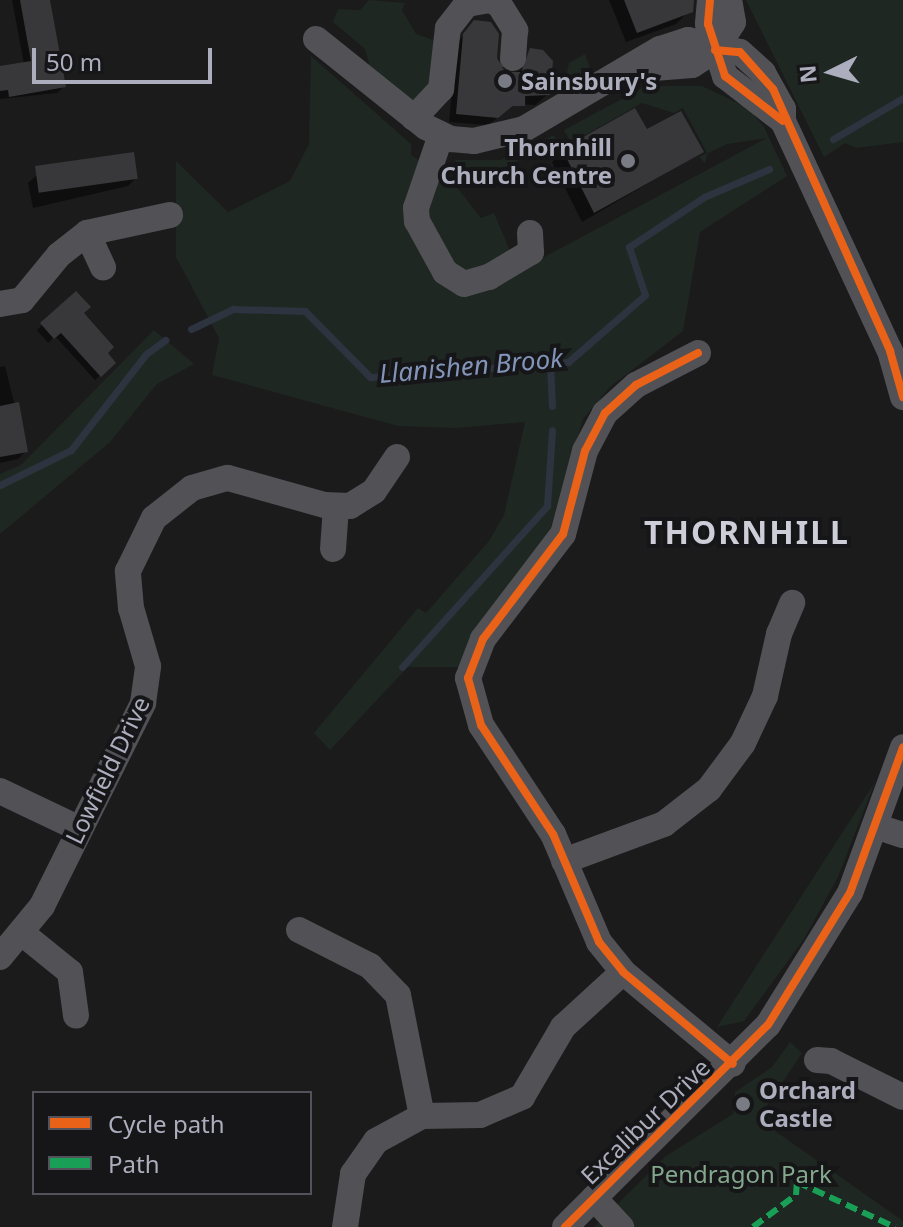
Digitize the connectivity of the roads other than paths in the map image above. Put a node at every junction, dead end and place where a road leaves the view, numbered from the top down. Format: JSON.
{"nodes":[{"id":1,"x":710,"y":0,"type":"edge"},
{"id":2,"x":729,"y":0,"type":"edge"},
{"id":3,"x":316,"y":39,"type":"dead end"},
{"id":4,"x":715,"y":50,"type":"junction"},
{"id":5,"x":513,"y":58,"type":"tunnel mouth"},
{"id":6,"x":414,"y":118,"type":"junction"},
{"id":7,"x":441,"y":135,"type":"junction"},
{"id":8,"x":170,"y":215,"type":"dead end"},
{"id":9,"x":87,"y":233,"type":"junction"},
{"id":10,"x":530,"y":233,"type":"dead end"},
{"id":11,"x":103,"y":268,"type":"dead end"},
{"id":12,"x":0,"y":304,"type":"edge"},
{"id":13,"x":698,"y":353,"type":"dead end"},
{"id":14,"x":903,"y":397,"type":"edge"},
{"id":15,"x":397,"y":457,"type":"dead end"},
{"id":16,"x":336,"y":507,"type":"junction"},
{"id":17,"x":333,"y":549,"type":"dead end"},
{"id":18,"x":792,"y":603,"type":"dead end"},
{"id":19,"x":903,"y":747,"type":"edge"},
{"id":20,"x":0,"y":791,"type":"edge"},
{"id":21,"x":78,"y":828,"type":"junction"},
{"id":22,"x":890,"y":831,"type":"edge"},
{"id":23,"x":564,"y":861,"type":"junction"},
{"id":24,"x":299,"y":930,"type":"dead end"},
{"id":25,"x":23,"y":934,"type":"junction"},
{"id":26,"x":0,"y":957,"type":"edge"},
{"id":27,"x":623,"y":972,"type":"junction"},
{"id":28,"x":76,"y":1016,"type":"dead end"},
{"id":29,"x":817,"y":1060,"type":"dead end"},
{"id":30,"x":733,"y":1064,"type":"junction"},
{"id":31,"x":903,"y":1097,"type":"edge"},
{"id":32,"x":422,"y":1116,"type":"junction"},
{"id":33,"x":594,"y":1198,"type":"junction"},
{"id":34,"x":345,"y":1227,"type":"edge"},
{"id":35,"x":565,"y":1227,"type":"edge"},
{"id":36,"x":621,"y":1227,"type":"edge"}],
"edges":[{"from":1,"to":4,"type":"street"},
{"from":2,"to":4,"type":"street"},
{"from":3,"to":6,"type":"street"},
{"from":4,"to":7,"type":"street"},
{"from":4,"to":14,"type":"street"},
{"from":5,"to":6,"type":"street"},
{"from":6,"to":7,"type":"street"},
{"from":7,"to":10,"type":"street"},
{"from":8,"to":9,"type":"street"},
{"from":9,"to":11,"type":"street"},
{"from":9,"to":12,"type":"street"},
{"from":13,"to":23,"type":"street"},
{"from":15,"to":16,"type":"street"},
{"from":16,"to":17,"type":"street"},
{"from":16,"to":21,"type":"street","name":"Lowfield Drive"},
{"from":18,"to":23,"type":"street"},
{"from":19,"to":22,"type":"street","name":"Excalibur Drive"},
{"from":20,"to":21,"type":"street"},
{"from":21,"to":25,"type":"street","name":"Lowfield Drive"},
{"from":22,"to":30,"type":"street","name":"Excalibur Drive"},
{"from":23,"to":27,"type":"street"},
{"from":24,"to":32,"type":"street"},
{"from":25,"to":26,"type":"street","name":"Lowfield Drive"},
{"from":25,"to":28,"type":"street"},
{"from":27,"to":30,"type":"street"},
{"from":27,"to":32,"type":"street"},
{"from":29,"to":31,"type":"street"},
{"from":30,"to":33,"type":"street","name":"Excalibur Drive"},
{"from":32,"to":34,"type":"street"},
{"from":33,"to":35,"type":"street","name":"Excalibur Drive"},
{"from":33,"to":36,"type":"street"}]}
